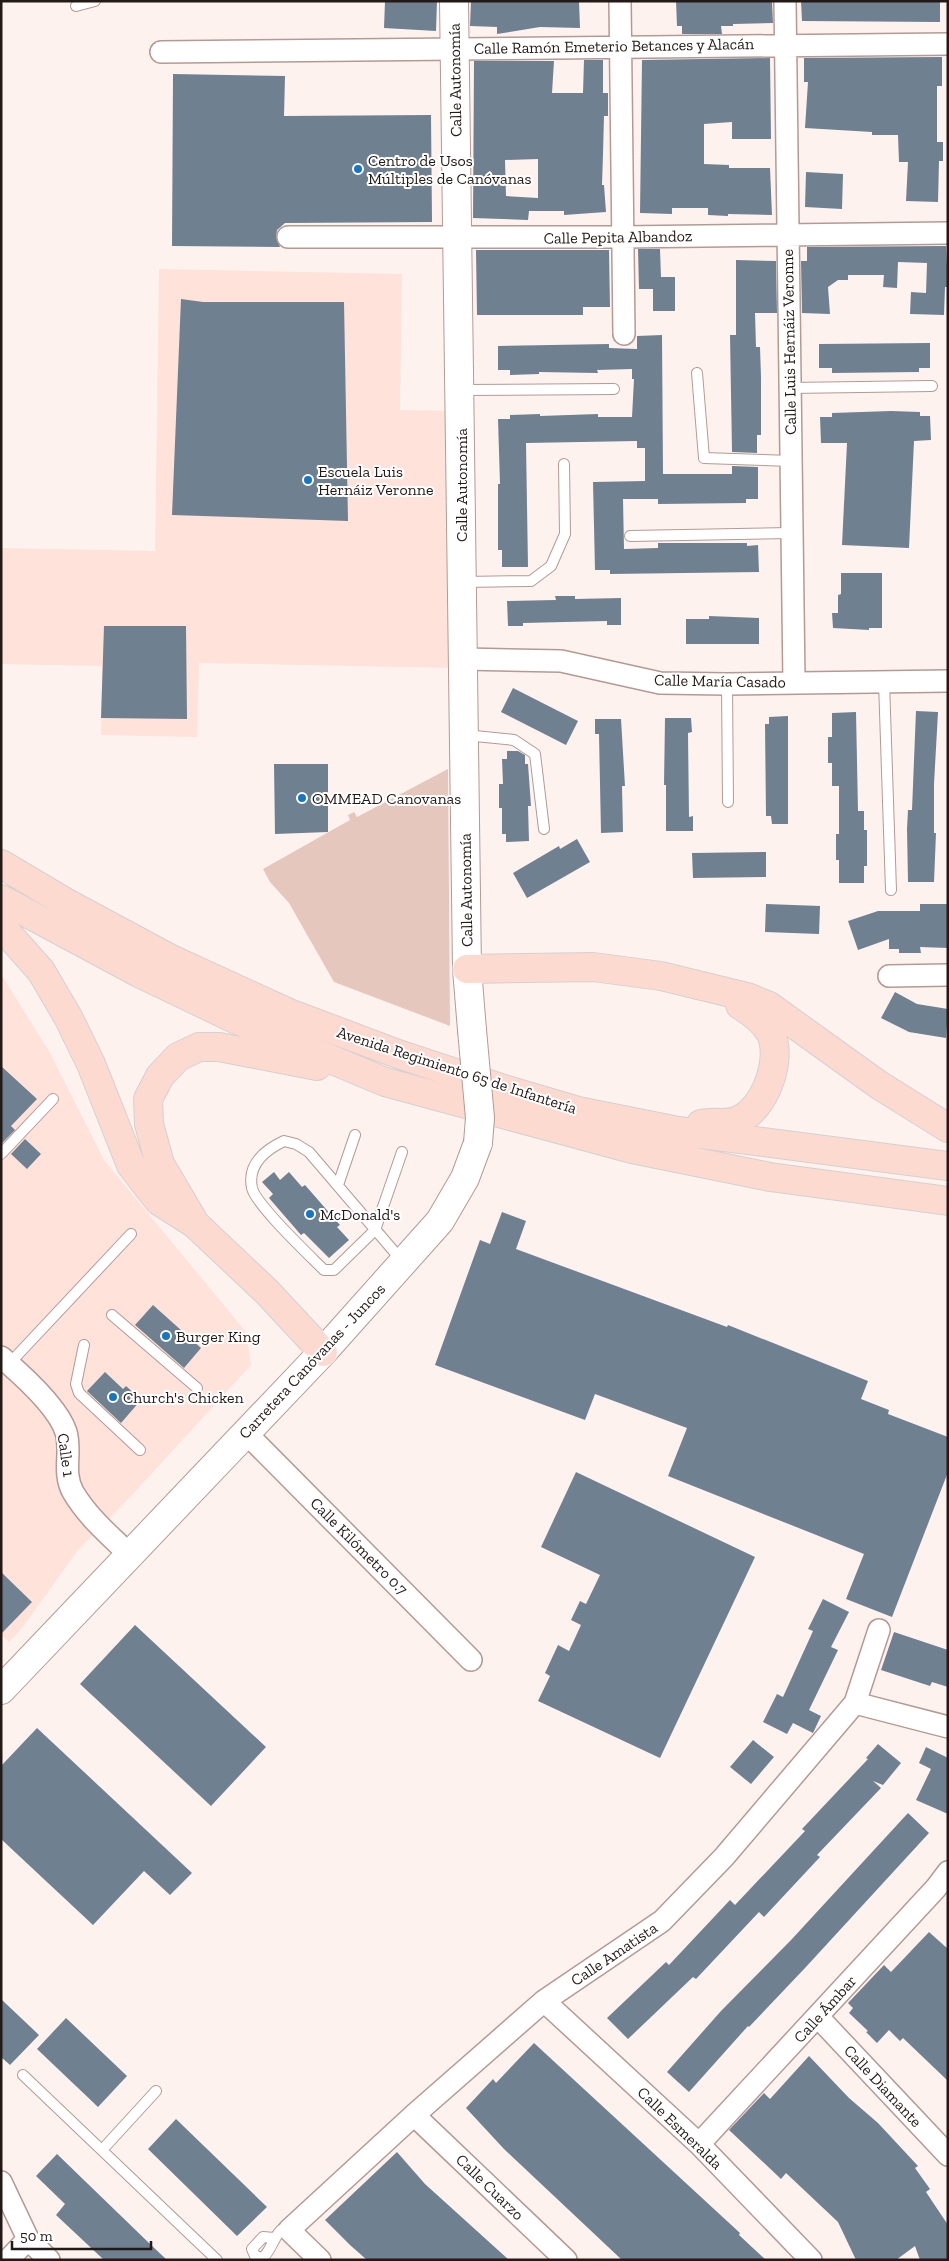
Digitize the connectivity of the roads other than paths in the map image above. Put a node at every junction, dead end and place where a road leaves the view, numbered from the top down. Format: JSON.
{"nodes":[{"id":1,"x":96,"y":1,"type":"edge"},
{"id":2,"x":454,"y":1,"type":"edge"},
{"id":3,"x":620,"y":1,"type":"edge"},
{"id":4,"x":785,"y":1,"type":"edge"},
{"id":5,"x":76,"y":6,"type":"dead end"},
{"id":6,"x":786,"y":44,"type":"junction"},
{"id":7,"x":948,"y":44,"type":"edge"},
{"id":8,"x":620,"y":46,"type":"junction"},
{"id":9,"x":454,"y":48,"type":"junction"},
{"id":10,"x":161,"y":52,"type":"dead end"},
{"id":11,"x":948,"y":233,"type":"edge"},
{"id":12,"x":788,"y":234,"type":"junction"},
{"id":13,"x":288,"y":237,"type":"dead end"},
{"id":14,"x":622,"y":237,"type":"junction"},
{"id":15,"x":456,"y":238,"type":"junction"},
{"id":16,"x":624,"y":334,"type":"dead end"},
{"id":17,"x":697,"y":373,"type":"dead end"},
{"id":18,"x":932,"y":386,"type":"dead end"},
{"id":19,"x":789,"y":388,"type":"junction"},
{"id":20,"x":614,"y":389,"type":"dead end"},
{"id":21,"x":460,"y":390,"type":"junction"},
{"id":22,"x":791,"y":461,"type":"junction"},
{"id":23,"x":564,"y":464,"type":"dead end"},
{"id":24,"x":791,"y":533,"type":"junction"},
{"id":25,"x":630,"y":536,"type":"dead end"},
{"id":26,"x":462,"y":582,"type":"junction"},
{"id":27,"x":464,"y":659,"type":"junction"},
{"id":28,"x":948,"y":681,"type":"edge"},
{"id":29,"x":794,"y":682,"type":"junction"},
{"id":30,"x":884,"y":682,"type":"junction"},
{"id":31,"x":727,"y":684,"type":"junction"},
{"id":32,"x":464,"y":735,"type":"junction"},
{"id":33,"x":728,"y":802,"type":"dead end"},
{"id":34,"x":544,"y":829,"type":"dead end"},
{"id":35,"x":1,"y":864,"type":"edge"},
{"id":36,"x":891,"y":890,"type":"dead end"},
{"id":37,"x":1,"y":899,"type":"edge"},
{"id":38,"x":1,"y":926,"type":"edge"},
{"id":39,"x":467,"y":969,"type":"junction"},
{"id":40,"x":948,"y":975,"type":"edge"},
{"id":41,"x":889,"y":976,"type":"dead end"},
{"id":42,"x":709,"y":986,"type":"junction"},
{"id":43,"x":346,"y":1067,"type":"junction"},
{"id":44,"x":52,"y":1099,"type":"dead end"},
{"id":45,"x":948,"y":1128,"type":"edge"},
{"id":46,"x":678,"y":1132,"type":"junction"},
{"id":47,"x":355,"y":1134,"type":"dead end"},
{"id":48,"x":402,"y":1152,"type":"dead end"},
{"id":49,"x":1,"y":1154,"type":"edge"},
{"id":50,"x":948,"y":1166,"type":"edge"},
{"id":51,"x":338,"y":1185,"type":"junction"},
{"id":52,"x":948,"y":1201,"type":"edge"},
{"id":53,"x":195,"y":1224,"type":"junction"},
{"id":54,"x":375,"y":1230,"type":"junction"},
{"id":55,"x":131,"y":1234,"type":"dead end"},
{"id":56,"x":403,"y":1262,"type":"junction"},
{"id":57,"x":112,"y":1315,"type":"dead end"},
{"id":58,"x":84,"y":1345,"type":"dead end"},
{"id":59,"x":323,"y":1352,"type":"junction"},
{"id":60,"x":4,"y":1360,"type":"edge"},
{"id":61,"x":196,"y":1388,"type":"dead end"},
{"id":62,"x":246,"y":1433,"type":"junction"},
{"id":63,"x":140,"y":1450,"type":"dead end"},
{"id":64,"x":129,"y":1554,"type":"junction"},
{"id":65,"x":879,"y":1630,"type":"dead end"},
{"id":66,"x":471,"y":1660,"type":"dead end"},
{"id":67,"x":1,"y":1690,"type":"edge"},
{"id":68,"x":855,"y":1704,"type":"junction"},
{"id":69,"x":948,"y":1727,"type":"edge"},
{"id":70,"x":944,"y":1886,"type":"edge"},
{"id":71,"x":544,"y":2001,"type":"junction"},
{"id":72,"x":818,"y":2017,"type":"junction"},
{"id":73,"x":23,"y":2075,"type":"dead end"},
{"id":74,"x":156,"y":2091,"type":"dead end"},
{"id":75,"x":414,"y":2115,"type":"junction"},
{"id":76,"x":699,"y":2144,"type":"junction"},
{"id":77,"x":102,"y":2150,"type":"junction"},
{"id":78,"x":948,"y":2155,"type":"edge"},
{"id":79,"x":1,"y":2182,"type":"edge"},
{"id":80,"x":281,"y":2234,"type":"junction"},
{"id":81,"x":28,"y":2240,"type":"junction"},
{"id":82,"x":253,"y":2258,"type":"edge"},
{"id":83,"x":8,"y":2260,"type":"edge"},
{"id":84,"x":49,"y":2260,"type":"edge"},
{"id":85,"x":217,"y":2260,"type":"edge"},
{"id":86,"x":320,"y":2260,"type":"edge"},
{"id":87,"x":566,"y":2260,"type":"edge"},
{"id":88,"x":811,"y":2260,"type":"edge"}],
"edges":[{"from":1,"to":5,"type":"lane"},
{"from":2,"to":9,"type":"main road","name":"Calle Autonomía"},
{"from":3,"to":8,"type":"street"},
{"from":4,"to":6,"type":"street","name":"Calle Luis Hernáiz Veronne"},
{"from":6,"to":7,"type":"street","name":"Calle Ramón Emeterio Betances y Alacán"},
{"from":6,"to":8,"type":"street","name":"Calle Ramón Emeterio Betances y Alacán"},
{"from":6,"to":12,"type":"street","name":"Calle Luis Hernáiz Veronne"},
{"from":8,"to":9,"type":"street","name":"Calle Ramón Emeterio Betances y Alacán"},
{"from":8,"to":14,"type":"street"},
{"from":9,"to":10,"type":"street","name":"Calle Ramón Emeterio Betances y Alacán"},
{"from":9,"to":15,"type":"main road","name":"Calle Autonomía"},
{"from":11,"to":12,"type":"street","name":"Calle Pepita Albandoz"},
{"from":12,"to":14,"type":"street","name":"Calle Pepita Albandoz"},
{"from":12,"to":19,"type":"street","name":"Calle Luis Hernáiz Veronne"},
{"from":13,"to":15,"type":"street","name":"Calle Pepita Albandoz"},
{"from":14,"to":15,"type":"street","name":"Calle Pepita Albandoz"},
{"from":14,"to":16,"type":"street"},
{"from":15,"to":21,"type":"main road","name":"Calle Autonomía"},
{"from":17,"to":22,"type":"lane"},
{"from":18,"to":19,"type":"lane"},
{"from":19,"to":22,"type":"street","name":"Calle Luis Hernáiz Veronne"},
{"from":20,"to":21,"type":"lane"},
{"from":21,"to":26,"type":"main road","name":"Calle Autonomía"},
{"from":22,"to":24,"type":"street","name":"Calle Luis Hernáiz Veronne"},
{"from":23,"to":26,"type":"lane"},
{"from":24,"to":25,"type":"lane"},
{"from":24,"to":29,"type":"street","name":"Calle Luis Hernáiz Veronne"},
{"from":26,"to":27,"type":"main road","name":"Calle Autonomía"},
{"from":27,"to":31,"type":"street","name":"Calle María Casado"},
{"from":27,"to":32,"type":"main road","name":"Calle Autonomía"},
{"from":28,"to":30,"type":"street","name":"Calle María Casado"},
{"from":29,"to":30,"type":"street","name":"Calle María Casado"},
{"from":29,"to":31,"type":"street","name":"Calle María Casado"},
{"from":30,"to":36,"type":"lane"},
{"from":31,"to":33,"type":"lane"},
{"from":32,"to":34,"type":"lane"},
{"from":32,"to":39,"type":"main road","name":"Calle Autonomía"},
{"from":35,"to":46,"type":"main road","name":"Avenida Regimiento 65 de Infantería"},
{"from":37,"to":43,"type":"main road","name":"Avenida Regimiento 65 de Infantería"},
{"from":38,"to":53,"type":"main road"},
{"from":39,"to":42,"type":"main road"},
{"from":39,"to":56,"type":"main road","name":"Carretera Canóvanas - Juncos","bridge":true},
{"from":40,"to":41,"type":"street"},
{"from":42,"to":45,"type":"main road"},
{"from":42,"to":46,"type":"main road"},
{"from":43,"to":52,"type":"main road","name":"Avenida Regimiento 65 de Infantería"},
{"from":43,"to":53,"type":"main road"},
{"from":44,"to":49,"type":"lane"},
{"from":46,"to":50,"type":"main road","name":"Avenida Regimiento 65 de Infantería"},
{"from":47,"to":51,"type":"lane"},
{"from":48,"to":54,"type":"lane"},
{"from":51,"to":54,"type":"lane"},
{"from":51,"to":54,"type":"lane"},
{"from":53,"to":59,"type":"main road"},
{"from":54,"to":56,"type":"lane"},
{"from":55,"to":60,"type":"lane"},
{"from":56,"to":59,"type":"main road","name":"Carretera Canóvanas - Juncos"},
{"from":57,"to":61,"type":"lane"},
{"from":58,"to":63,"type":"lane"},
{"from":59,"to":62,"type":"main road","name":"Carretera Canóvanas - Juncos"},
{"from":60,"to":64,"type":"street","name":"Calle 1"},
{"from":62,"to":64,"type":"main road","name":"Carretera Canóvanas - Juncos"},
{"from":62,"to":66,"type":"street","name":"Calle Kilómetro 0.7"},
{"from":64,"to":67,"type":"main road","name":"Carretera Canóvanas - Juncos"},
{"from":65,"to":68,"type":"street","name":"Calle Amatista"},
{"from":68,"to":69,"type":"street"},
{"from":68,"to":71,"type":"street","name":"Calle Amatista"},
{"from":70,"to":72,"type":"street","name":"Calle Ámbar"},
{"from":71,"to":75,"type":"street","name":"Calle Amatista"},
{"from":71,"to":76,"type":"street","name":"Calle Esmeralda"},
{"from":72,"to":76,"type":"street","name":"Calle Ámbar"},
{"from":72,"to":78,"type":"street","name":"Calle Diamante"},
{"from":73,"to":77,"type":"lane"},
{"from":74,"to":77,"type":"lane"},
{"from":75,"to":80,"type":"street","name":"Calle Amatista"},
{"from":75,"to":87,"type":"street","name":"Calle Cuarzo"},
{"from":76,"to":88,"type":"street","name":"Calle Esmeralda"},
{"from":77,"to":85,"type":"lane"},
{"from":79,"to":81,"type":"street"},
{"from":80,"to":82,"type":"lane"},
{"from":80,"to":86,"type":"street"},
{"from":81,"to":83,"type":"street"},
{"from":81,"to":84,"type":"street"}]}
